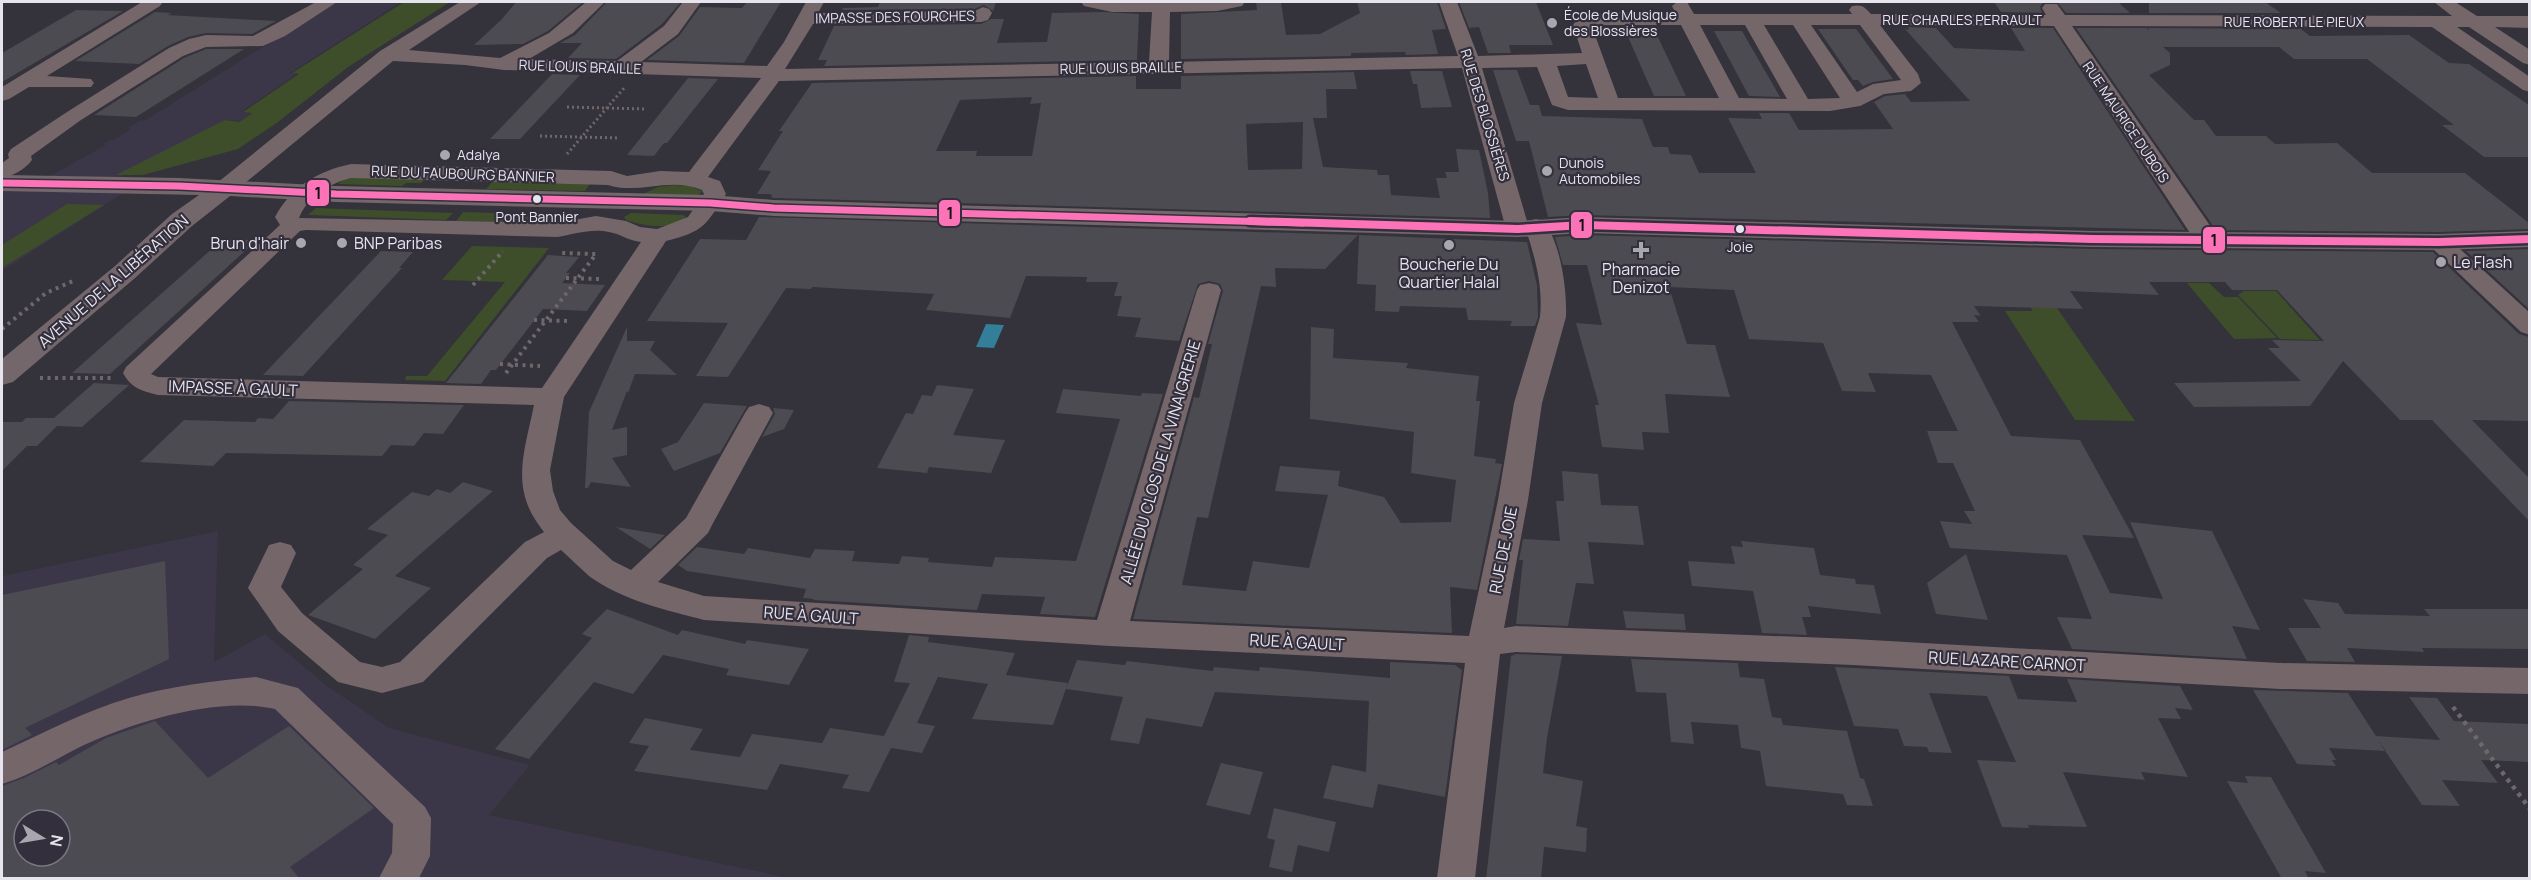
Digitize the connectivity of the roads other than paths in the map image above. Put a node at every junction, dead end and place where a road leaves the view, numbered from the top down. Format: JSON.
{"nodes":[{"id":1,"x":154,"y":2,"type":"edge"},
{"id":2,"x":328,"y":2,"type":"edge"},
{"id":3,"x":472,"y":2,"type":"edge"},
{"id":4,"x":596,"y":2,"type":"edge"},
{"id":5,"x":692,"y":2,"type":"edge"},
{"id":6,"x":1090,"y":2,"type":"edge"},
{"id":7,"x":1236,"y":2,"type":"edge"},
{"id":8,"x":1448,"y":2,"type":"edge"},
{"id":9,"x":1851,"y":2,"type":"edge"},
{"id":10,"x":2047,"y":2,"type":"edge"},
{"id":11,"x":2187,"y":2,"type":"edge"},
{"id":12,"x":2443,"y":2,"type":"edge"},
{"id":13,"x":1161,"y":4,"type":"edge"},
{"id":14,"x":810,"y":10,"type":"edge"},
{"id":15,"x":1683,"y":10,"type":"edge"},
{"id":16,"x":983,"y":13,"type":"dead end"},
{"id":17,"x":1751,"y":19,"type":"junction"},
{"id":18,"x":1798,"y":19,"type":"junction"},
{"id":19,"x":1865,"y":20,"type":"junction"},
{"id":20,"x":2059,"y":21,"type":"junction"},
{"id":21,"x":2210,"y":22,"type":"junction"},
{"id":22,"x":2437,"y":22,"type":"junction"},
{"id":23,"x":2474,"y":22,"type":"junction"},
{"id":24,"x":2529,"y":22,"type":"edge"},
{"id":25,"x":387,"y":55,"type":"junction"},
{"id":26,"x":1593,"y":56,"type":"junction"},
{"id":27,"x":2529,"y":59,"type":"edge"},
{"id":28,"x":1545,"y":61,"type":"junction"},
{"id":29,"x":1470,"y":62,"type":"junction"},
{"id":30,"x":504,"y":64,"type":"junction"},
{"id":31,"x":1159,"y":67,"type":"junction"},
{"id":32,"x":620,"y":69,"type":"junction"},
{"id":33,"x":774,"y":73,"type":"junction"},
{"id":34,"x":24,"y":81,"type":"junction"},
{"id":35,"x":84,"y":83,"type":"dead end"},
{"id":36,"x":2529,"y":86,"type":"edge"},
{"id":37,"x":2,"y":95,"type":"edge"},
{"id":38,"x":1853,"y":102,"type":"junction"},
{"id":39,"x":1610,"y":104,"type":"junction"},
{"id":40,"x":1732,"y":104,"type":"junction"},
{"id":41,"x":1801,"y":105,"type":"junction"},
{"id":42,"x":696,"y":178,"type":"junction"},
{"id":43,"x":3,"y":182,"type":"edge"},
{"id":44,"x":218,"y":193,"type":"junction"},
{"id":45,"x":609,"y":204,"type":"junction"},
{"id":46,"x":707,"y":206,"type":"junction"},
{"id":47,"x":299,"y":207,"type":"junction"},
{"id":48,"x":1527,"y":227,"type":"junction"},
{"id":49,"x":657,"y":236,"type":"junction"},
{"id":50,"x":2529,"y":239,"type":"edge"},
{"id":51,"x":2208,"y":240,"type":"junction"},
{"id":52,"x":2439,"y":242,"type":"junction"},
{"id":53,"x":1209,"y":290,"type":"dead end"},
{"id":54,"x":2529,"y":327,"type":"edge"},
{"id":55,"x":2,"y":375,"type":"edge"},
{"id":56,"x":549,"y":382,"type":"junction"},
{"id":57,"x":759,"y":413,"type":"dead end"},
{"id":58,"x":564,"y":535,"type":"junction"},
{"id":59,"x":280,"y":553,"type":"dead end"},
{"id":60,"x":635,"y":586,"type":"junction"},
{"id":61,"x":1110,"y":633,"type":"junction"},
{"id":62,"x":1484,"y":644,"type":"junction"},
{"id":63,"x":2529,"y":681,"type":"edge"},
{"id":64,"x":2,"y":769,"type":"edge"},
{"id":65,"x":398,"y":879,"type":"edge"},
{"id":66,"x":1456,"y":879,"type":"edge"}],
"edges":[{"from":1,"to":34,"type":"street"},
{"from":2,"to":43,"type":"street"},
{"from":3,"to":25,"type":"street"},
{"from":4,"to":30,"type":"street"},
{"from":5,"to":32,"type":"street"},
{"from":6,"to":13,"type":"street"},
{"from":7,"to":13,"type":"street"},
{"from":8,"to":29,"type":"street","name":"RUE DES BLOSSIÈRES"},
{"from":9,"to":19,"type":"street"},
{"from":10,"to":20,"type":"street","name":"RUE MAURICE DUBOIS"},
{"from":11,"to":21,"type":"street"},
{"from":12,"to":23,"type":"street"},
{"from":13,"to":31,"type":"street"},
{"from":14,"to":16,"type":"street","name":"IMPASSE DES FOURCHES"},
{"from":14,"to":33,"type":"street"},
{"from":15,"to":17,"type":"street","name":"RUE CHARLES PERRAULT"},
{"from":15,"to":26,"type":"street","name":"RUE CHARLES PERRAULT"},
{"from":15,"to":40,"type":"street"},
{"from":17,"to":18,"type":"street","name":"RUE CHARLES PERRAULT"},
{"from":17,"to":41,"type":"street"},
{"from":18,"to":19,"type":"street","name":"RUE CHARLES PERRAULT"},
{"from":18,"to":38,"type":"street"},
{"from":19,"to":20,"type":"street","name":"RUE CHARLES PERRAULT"},
{"from":19,"to":38,"type":"street","name":"RUE CHARLES PERRAULT"},
{"from":20,"to":21,"type":"street","name":"RUE ROBERT LE PIEUX"},
{"from":20,"to":51,"type":"street","name":"RUE MAURICE DUBOIS"},
{"from":21,"to":22,"type":"street","name":"RUE ROBERT LE PIEUX"},
{"from":22,"to":23,"type":"street","name":"RUE ROBERT LE PIEUX"},
{"from":22,"to":36,"type":"street"},
{"from":23,"to":24,"type":"street","name":"RUE ROBERT LE PIEUX"},
{"from":23,"to":27,"type":"street"},
{"from":25,"to":30,"type":"street","name":"RUE LOUIS BRAILLE"},
{"from":25,"to":44,"type":"street"},
{"from":26,"to":28,"type":"street"},
{"from":26,"to":39,"type":"street","name":"RUE CHARLES PERRAULT"},
{"from":28,"to":29,"type":"street"},
{"from":28,"to":39,"type":"street","name":"RUE CHARLES PERRAULT"},
{"from":29,"to":31,"type":"street","name":"RUE LOUIS BRAILLE"},
{"from":29,"to":48,"type":"street","name":"RUE DES BLOSSIÈRES"},
{"from":30,"to":32,"type":"street","name":"RUE LOUIS BRAILLE"},
{"from":31,"to":33,"type":"street","name":"RUE LOUIS BRAILLE"},
{"from":32,"to":33,"type":"street","name":"RUE LOUIS BRAILLE"},
{"from":33,"to":42,"type":"street"},
{"from":34,"to":35,"type":"street"},
{"from":34,"to":37,"type":"street"},
{"from":38,"to":41,"type":"street","name":"RUE CHARLES PERRAULT"},
{"from":39,"to":40,"type":"street","name":"RUE CHARLES PERRAULT"},
{"from":40,"to":41,"type":"street","name":"RUE CHARLES PERRAULT"},
{"from":42,"to":45,"type":"street","name":"RUE DU FAUBOURG BANNIER"},
{"from":42,"to":46,"type":"street"},
{"from":43,"to":44,"type":"main road","name":"RUE DU FAUBOURG BANNIER"},
{"from":44,"to":47,"type":"main road","name":"RUE DU FAUBOURG BANNIER"},
{"from":44,"to":55,"type":"main road","name":"AVENUE DE LA LIBÉRATION"},
{"from":45,"to":46,"type":"main road","name":"RUE DU FAUBOURG BANNIER"},
{"from":45,"to":47,"type":"main road","name":"RUE DU FAUBOURG BANNIER"},
{"from":45,"to":49,"type":"street","name":"RUE DU FAUBOURG BANNIER"},
{"from":46,"to":48,"type":"main road","name":"RUE DU FAUBOURG BANNIER"},
{"from":46,"to":49,"type":"street"},
{"from":47,"to":56,"type":"street","name":"IMPASSE À GAULT"},
{"from":48,"to":51,"type":"main road","name":"RUE DU FAUBOURG BANNIER"},
{"from":48,"to":62,"type":"street","name":"RUE DE JOIE"},
{"from":49,"to":56,"type":"street","name":"RUE À GAULT"},
{"from":50,"to":52,"type":"main road","name":"RUE DU FAUBOURG BANNIER"},
{"from":51,"to":52,"type":"main road","name":"RUE DU FAUBOURG BANNIER"},
{"from":52,"to":54,"type":"street"},
{"from":53,"to":61,"type":"street","name":"ALLÉE DU CLOS DE LA VINAIGRERIE"},
{"from":56,"to":58,"type":"street","name":"RUE À GAULT"},
{"from":57,"to":60,"type":"street"},
{"from":58,"to":59,"type":"street"},
{"from":58,"to":60,"type":"street","name":"RUE À GAULT"},
{"from":60,"to":61,"type":"street","name":"RUE À GAULT"},
{"from":61,"to":62,"type":"street","name":"RUE À GAULT"},
{"from":62,"to":63,"type":"street","name":"RUE LAZARE CARNOT"},
{"from":62,"to":66,"type":"street","name":"RUE DE JOIE"},
{"from":64,"to":65,"type":"street"}]}
